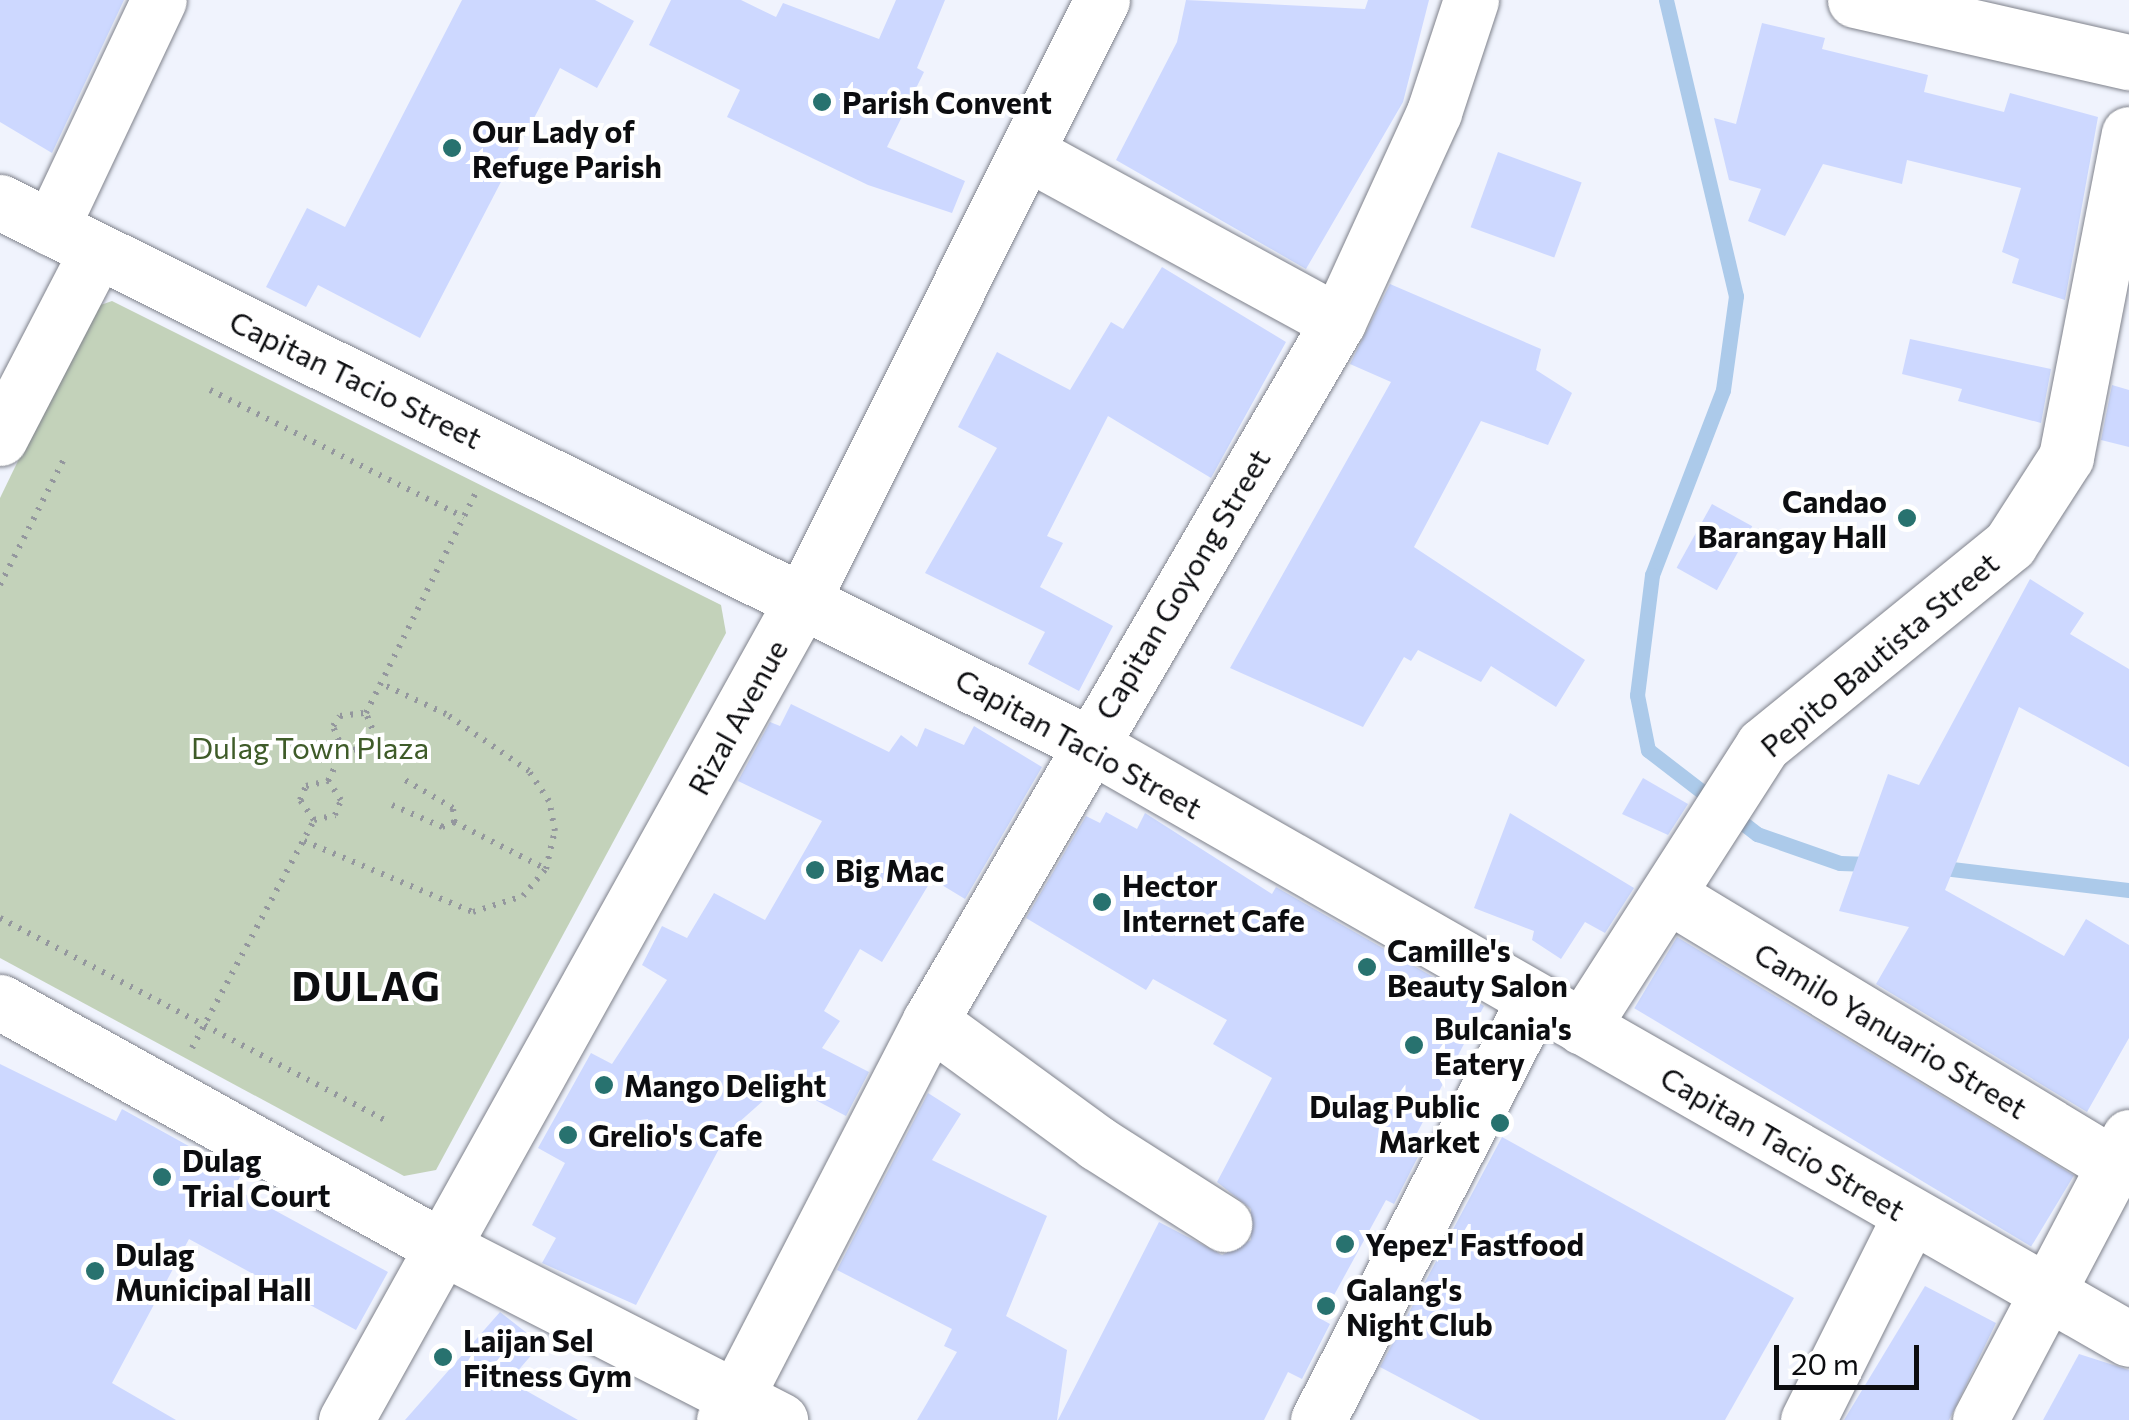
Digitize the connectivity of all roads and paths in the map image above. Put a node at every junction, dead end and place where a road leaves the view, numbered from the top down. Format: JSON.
{"nodes":[{"id":1,"x":159,"y":0,"type":"edge"},
{"id":2,"x":1102,"y":0,"type":"edge"},
{"id":3,"x":1471,"y":0,"type":"edge"},
{"id":4,"x":1855,"y":0,"type":"edge"},
{"id":5,"x":2129,"y":62,"type":"edge"},
{"id":6,"x":2129,"y":134,"type":"edge"},
{"id":7,"x":1028,"y":153,"type":"junction"},
{"id":8,"x":0,"y":202,"type":"edge"},
{"id":9,"x":74,"y":240,"type":"junction"},
{"id":10,"x":1338,"y":322,"type":"junction"},
{"id":11,"x":210,"y":390,"type":"dead end"},
{"id":12,"x":0,"y":438,"type":"edge"},
{"id":13,"x":498,"y":448,"type":"junction"},
{"id":14,"x":64,"y":459,"type":"dead end"},
{"id":15,"x":464,"y":517,"type":"junction"},
{"id":16,"x":0,"y":585,"type":"edge"},
{"id":17,"x":804,"y":597,"type":"junction"},
{"id":18,"x":382,"y":684,"type":"junction"},
{"id":19,"x":366,"y":713,"type":"junction"},
{"id":20,"x":1086,"y":743,"type":"junction"},
{"id":21,"x":343,"y":750,"type":"junction"},
{"id":22,"x":405,"y":780,"type":"dead end"},
{"id":23,"x":328,"y":782,"type":"junction"},
{"id":24,"x":392,"y":805,"type":"dead end"},
{"id":25,"x":314,"y":820,"type":"junction"},
{"id":26,"x":454,"y":822,"type":"junction"},
{"id":27,"x":304,"y":841,"type":"junction"},
{"id":28,"x":546,"y":869,"type":"junction"},
{"id":29,"x":1681,"y":874,"type":"junction"},
{"id":30,"x":0,"y":918,"type":"edge"},
{"id":31,"x":1534,"y":1000,"type":"junction"},
{"id":32,"x":0,"y":1002,"type":"edge"},
{"id":33,"x":930,"y":1021,"type":"junction"},
{"id":34,"x":204,"y":1027,"type":"junction"},
{"id":35,"x":1582,"y":1027,"type":"junction"},
{"id":36,"x":167,"y":1092,"type":"junction"},
{"id":37,"x":388,"y":1122,"type":"dead end"},
{"id":38,"x":2121,"y":1151,"type":"edge"},
{"id":39,"x":1910,"y":1216,"type":"junction"},
{"id":40,"x":1224,"y":1224,"type":"dead end"},
{"id":41,"x":442,"y":1248,"type":"junction"},
{"id":42,"x":2046,"y":1294,"type":"junction"},
{"id":43,"x":2129,"y":1339,"type":"edge"},
{"id":44,"x":747,"y":1412,"type":"edge"},
{"id":45,"x":346,"y":1420,"type":"edge"},
{"id":46,"x":1318,"y":1420,"type":"edge"},
{"id":47,"x":1808,"y":1420,"type":"edge"},
{"id":48,"x":1980,"y":1420,"type":"edge"}],
"edges":[{"from":1,"to":9,"type":"street"},
{"from":2,"to":7,"type":"street","name":"Rizal Avenue"},
{"from":3,"to":10,"type":"street","name":"Capitan Goyong Street"},
{"from":4,"to":5,"type":"street"},
{"from":6,"to":29,"type":"street","name":"Pepito Bautista Street"},
{"from":7,"to":10,"type":"street"},
{"from":7,"to":17,"type":"street","name":"Rizal Avenue"},
{"from":8,"to":9,"type":"street","name":"Capitan Tacio Street"},
{"from":9,"to":12,"type":"street"},
{"from":9,"to":13,"type":"street","name":"Capitan Tacio Street"},
{"from":10,"to":20,"type":"street","name":"Capitan Goyong Street"},
{"from":11,"to":15,"type":"path"},
{"from":13,"to":15,"type":"path"},
{"from":13,"to":17,"type":"street","name":"Capitan Tacio Street"},
{"from":14,"to":16,"type":"path"},
{"from":15,"to":18,"type":"path"},
{"from":17,"to":20,"type":"street","name":"Capitan Tacio Street"},
{"from":17,"to":41,"type":"street","name":"Rizal Avenue"},
{"from":18,"to":19,"type":"path"},
{"from":18,"to":28,"type":"path"},
{"from":19,"to":21,"type":"path"},
{"from":19,"to":21,"type":"path"},
{"from":20,"to":31,"type":"street","name":"Capitan Tacio Street"},
{"from":20,"to":33,"type":"street","name":"Capitan Goyong Street"},
{"from":21,"to":23,"type":"path"},
{"from":22,"to":26,"type":"path"},
{"from":23,"to":25,"type":"path"},
{"from":23,"to":25,"type":"path"},
{"from":24,"to":26,"type":"path"},
{"from":25,"to":27,"type":"path"},
{"from":26,"to":28,"type":"path"},
{"from":27,"to":28,"type":"path"},
{"from":27,"to":34,"type":"path"},
{"from":29,"to":35,"type":"street","name":"Pepito Bautista Street"},
{"from":29,"to":38,"type":"street","name":"Camilo Yanuario Street"},
{"from":30,"to":34,"type":"path"},
{"from":31,"to":35,"type":"street","name":"Capitan Tacio Street"},
{"from":31,"to":46,"type":"street"},
{"from":32,"to":36,"type":"street"},
{"from":33,"to":40,"type":"street"},
{"from":33,"to":44,"type":"street","name":"Capitan Goyong Street"},
{"from":34,"to":36,"type":"path"},
{"from":34,"to":37,"type":"path"},
{"from":35,"to":39,"type":"street","name":"Capitan Tacio Street"},
{"from":36,"to":41,"type":"street"},
{"from":38,"to":42,"type":"street"},
{"from":39,"to":42,"type":"street","name":"Capitan Tacio Street"},
{"from":39,"to":47,"type":"street"},
{"from":41,"to":44,"type":"street"},
{"from":41,"to":45,"type":"street","name":"Rizal Avenue"},
{"from":42,"to":43,"type":"street","name":"Capitan Tacio Street"},
{"from":42,"to":48,"type":"street"}]}
